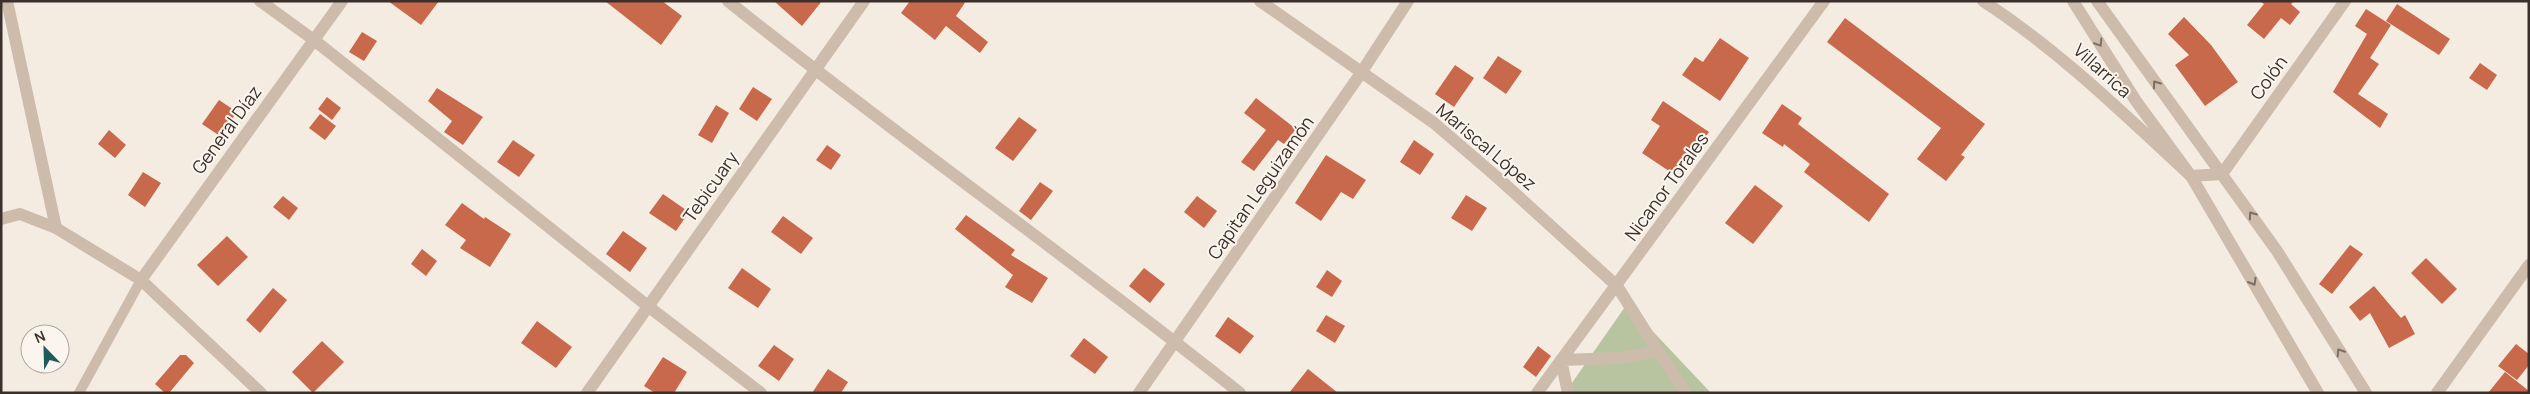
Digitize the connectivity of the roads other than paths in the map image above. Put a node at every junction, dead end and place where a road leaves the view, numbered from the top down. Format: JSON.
{"nodes":[{"id":1,"x":7,"y":1,"type":"edge"},
{"id":2,"x":260,"y":1,"type":"edge"},
{"id":3,"x":342,"y":1,"type":"edge"},
{"id":4,"x":728,"y":1,"type":"edge"},
{"id":5,"x":864,"y":1,"type":"edge"},
{"id":6,"x":1260,"y":1,"type":"edge"},
{"id":7,"x":1408,"y":1,"type":"edge"},
{"id":8,"x":1824,"y":1,"type":"edge"},
{"id":9,"x":1983,"y":1,"type":"edge"},
{"id":10,"x":2073,"y":1,"type":"edge"},
{"id":11,"x":2097,"y":1,"type":"edge"},
{"id":12,"x":2345,"y":1,"type":"edge"},
{"id":13,"x":314,"y":40,"type":"junction"},
{"id":14,"x":814,"y":70,"type":"junction"},
{"id":15,"x":1361,"y":73,"type":"junction"},
{"id":16,"x":2222,"y":174,"type":"junction"},
{"id":17,"x":2191,"y":176,"type":"junction"},
{"id":18,"x":1,"y":219,"type":"edge"},
{"id":19,"x":56,"y":228,"type":"junction"},
{"id":20,"x":2529,"y":265,"type":"edge"},
{"id":21,"x":141,"y":280,"type":"junction"},
{"id":22,"x":1617,"y":286,"type":"junction"},
{"id":23,"x":649,"y":307,"type":"junction"},
{"id":24,"x":1176,"y":342,"type":"junction"},
{"id":25,"x":1658,"y":351,"type":"junction"},
{"id":26,"x":1562,"y":360,"type":"junction"},
{"id":27,"x":79,"y":393,"type":"edge"},
{"id":28,"x":261,"y":393,"type":"edge"},
{"id":29,"x":587,"y":393,"type":"edge"},
{"id":30,"x":761,"y":393,"type":"edge"},
{"id":31,"x":1140,"y":393,"type":"edge"},
{"id":32,"x":1240,"y":393,"type":"edge"},
{"id":33,"x":1537,"y":393,"type":"edge"},
{"id":34,"x":1568,"y":393,"type":"edge"},
{"id":35,"x":1686,"y":393,"type":"edge"},
{"id":36,"x":2318,"y":393,"type":"edge"},
{"id":37,"x":2366,"y":393,"type":"edge"},
{"id":38,"x":2437,"y":393,"type":"edge"}],
"edges":[{"from":1,"to":19,"type":"street"},
{"from":2,"to":13,"type":"street"},
{"from":3,"to":13,"type":"street","name":"General Díaz"},
{"from":4,"to":14,"type":"street"},
{"from":5,"to":14,"type":"street","name":"Tebicuary"},
{"from":6,"to":15,"type":"street","name":"Mariscal López"},
{"from":7,"to":15,"type":"street","name":"Capitan Leguizamón"},
{"from":8,"to":22,"type":"street","name":"Nicanor Torales"},
{"from":9,"to":17,"type":"street","name":"Villarrica"},
{"from":10,"to":17,"type":"street","name":"Villarrica","one_way":true},
{"from":16,"to":11,"type":"street","name":"Villarrica","one_way":true},
{"from":12,"to":16,"type":"street","name":"Colón"},
{"from":13,"to":21,"type":"street","name":"General Díaz"},
{"from":13,"to":23,"type":"street"},
{"from":14,"to":23,"type":"street","name":"Tebicuary"},
{"from":14,"to":24,"type":"street"},
{"from":15,"to":22,"type":"street","name":"Mariscal López"},
{"from":15,"to":24,"type":"street","name":"Capitan Leguizamón"},
{"from":16,"to":17,"type":"street"},
{"from":37,"to":16,"type":"street","name":"Villarrica","one_way":true},
{"from":17,"to":36,"type":"street","name":"Villarrica","one_way":true},
{"from":18,"to":19,"type":"street"},
{"from":19,"to":21,"type":"street"},
{"from":20,"to":38,"type":"street"},
{"from":21,"to":27,"type":"lane"},
{"from":21,"to":28,"type":"street"},
{"from":22,"to":25,"type":"street","name":"Mariscal López"},
{"from":22,"to":26,"type":"street","name":"Nicanor Torales"},
{"from":23,"to":29,"type":"street","name":"Tebicuary"},
{"from":23,"to":30,"type":"street"},
{"from":24,"to":31,"type":"street","name":"Capitan Leguizamón"},
{"from":24,"to":32,"type":"street"},
{"from":25,"to":26,"type":"street"},
{"from":25,"to":35,"type":"street","name":"Mariscal López"},
{"from":26,"to":33,"type":"street","name":"Nicanor Torales"},
{"from":26,"to":34,"type":"street"}]}
